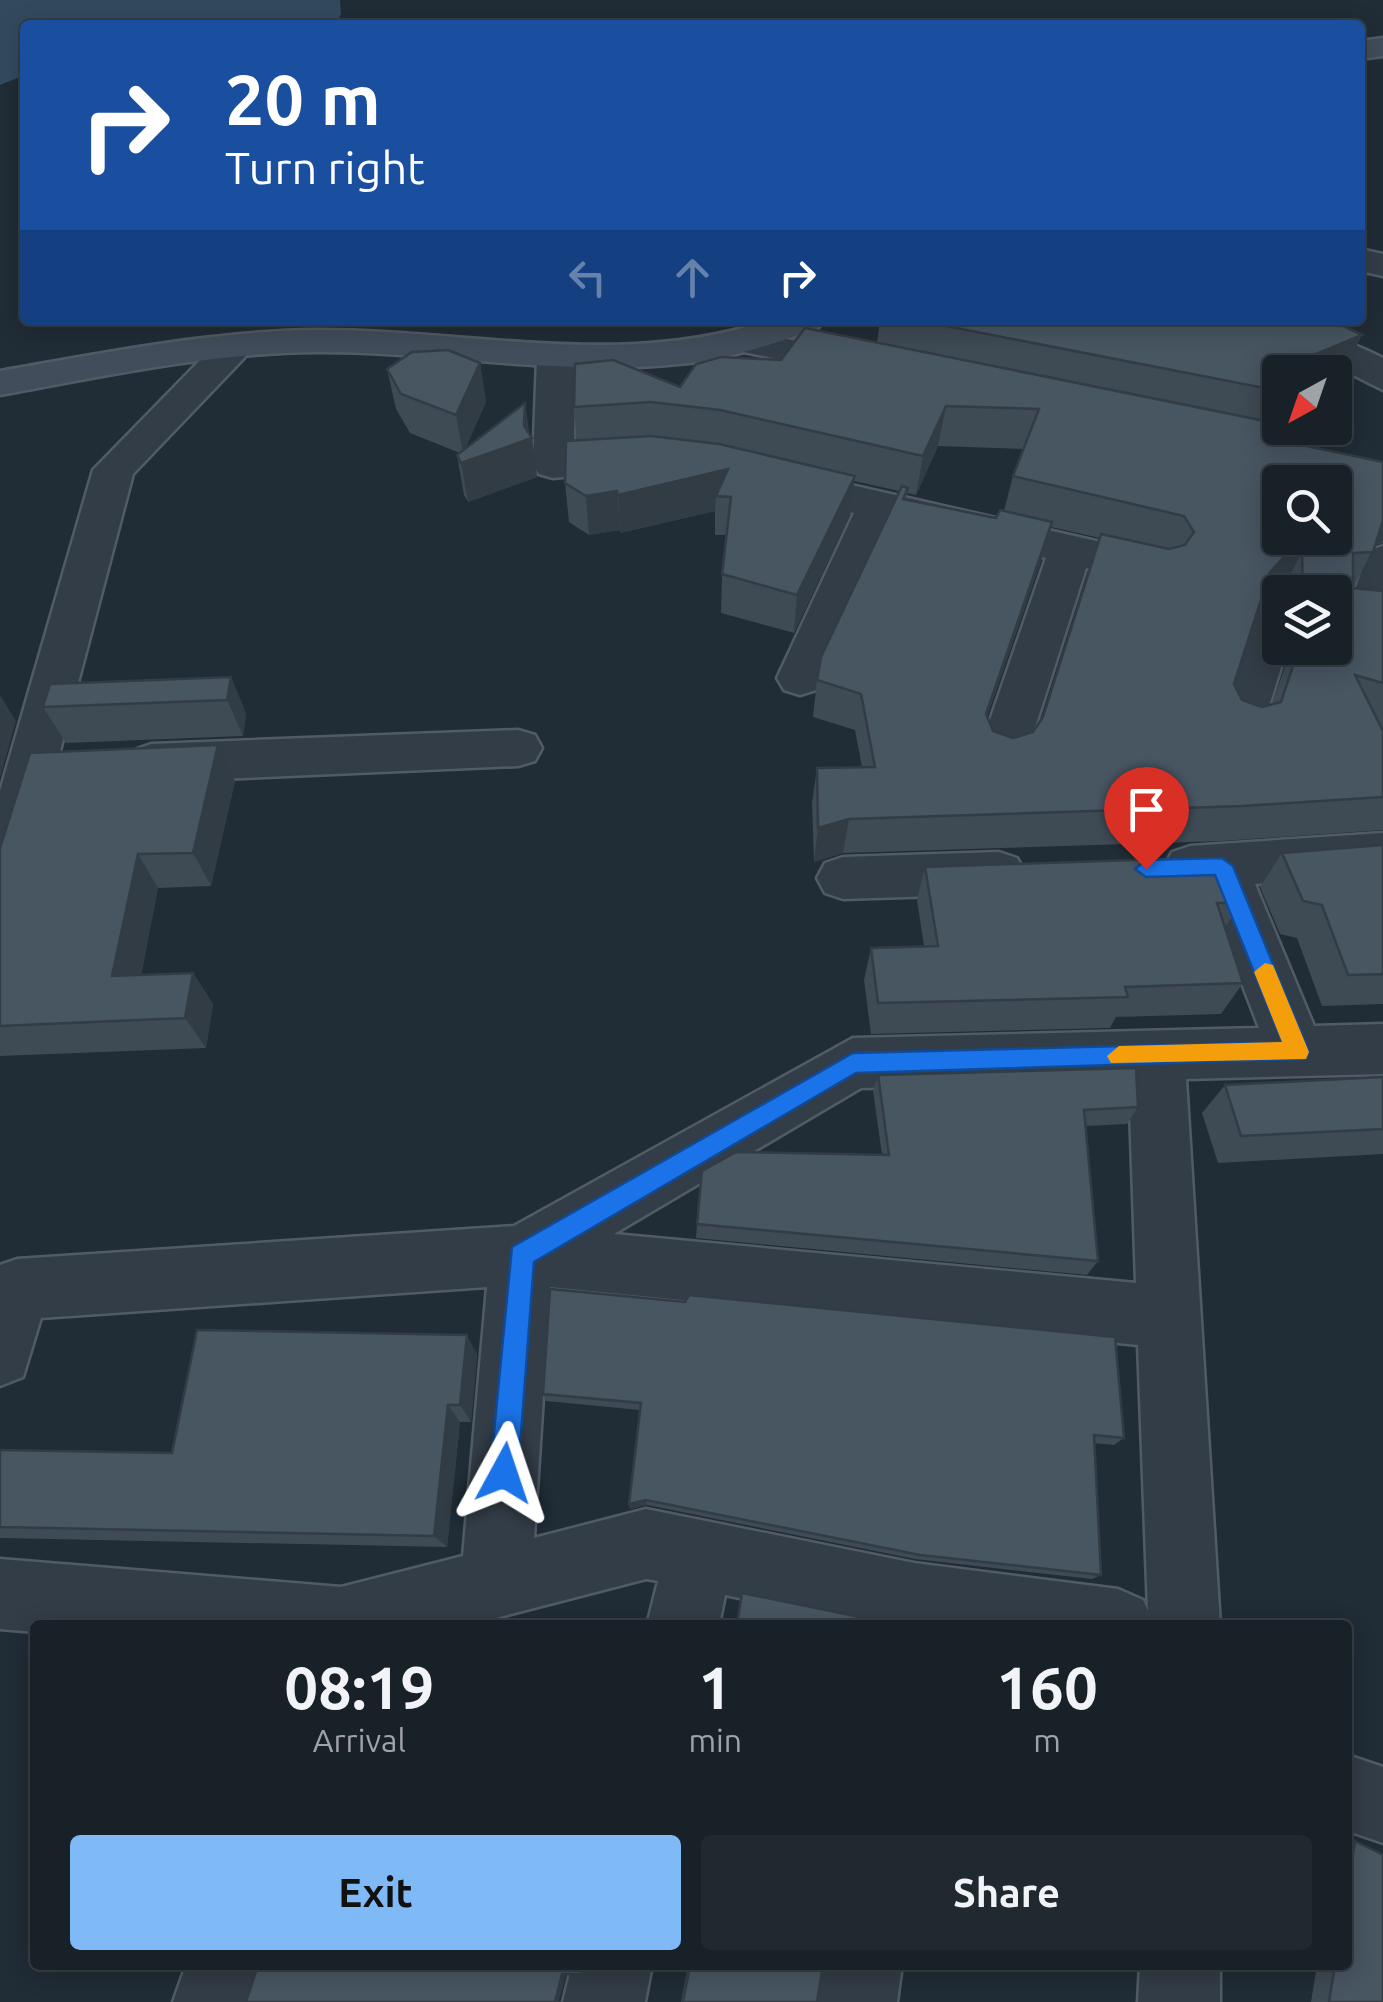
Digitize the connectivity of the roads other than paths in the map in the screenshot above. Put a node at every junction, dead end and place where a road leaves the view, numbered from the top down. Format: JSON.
{"nodes":[{"id":1,"x":792,"y":325,"type":"edge"},
{"id":2,"x":1224,"y":325,"type":"edge"},
{"id":3,"x":752,"y":342,"type":"junction"},
{"id":4,"x":232,"y":350,"type":"junction"},
{"id":5,"x":556,"y":358,"type":"junction"},
{"id":6,"x":905,"y":374,"type":"edge"},
{"id":7,"x":1383,"y":378,"type":"edge"},
{"id":8,"x":0,"y":383,"type":"edge"},
{"id":9,"x":686,"y":462,"type":"edge"},
{"id":10,"x":737,"y":470,"type":"edge"},
{"id":11,"x":878,"y":507,"type":"junction"},
{"id":12,"x":1070,"y":550,"type":"junction"},
{"id":13,"x":1383,"y":561,"type":"edge"},
{"id":14,"x":1153,"y":569,"type":"edge"},
{"id":15,"x":1352,"y":610,"type":"edge"},
{"id":16,"x":1262,"y":654,"type":"edge"},
{"id":17,"x":800,"y":678,"type":"dead end"},
{"id":18,"x":1243,"y":722,"type":"edge"},
{"id":19,"x":518,"y":748,"type":"dead end"},
{"id":20,"x":1003,"y":752,"type":"edge"},
{"id":21,"x":72,"y":766,"type":"junction"},
{"id":22,"x":1383,"y":853,"type":"edge"},
{"id":23,"x":1222,"y":866,"type":"junction"},
{"id":24,"x":1142,"y":869,"type":"edge"},
{"id":25,"x":1042,"y":872,"type":"edge"},
{"id":26,"x":842,"y":878,"type":"edge"},
{"id":27,"x":0,"y":880,"type":"edge"},
{"id":28,"x":1383,"y":1049,"type":"edge"},
{"id":29,"x":1298,"y":1052,"type":"junction"},
{"id":30,"x":1156,"y":1055,"type":"junction"},
{"id":31,"x":521,"y":1255,"type":"junction"},
{"id":32,"x":8,"y":1289,"type":"edge"},
{"id":33,"x":1166,"y":1317,"type":"junction"},
{"id":34,"x":0,"y":1354,"type":"edge"},
{"id":35,"x":699,"y":1555,"type":"junction"},
{"id":36,"x":496,"y":1582,"type":"junction"},
{"id":37,"x":0,"y":1594,"type":"edge"},
{"id":38,"x":912,"y":1612,"type":"edge"},
{"id":39,"x":296,"y":1620,"type":"edge"},
{"id":40,"x":356,"y":1620,"type":"edge"},
{"id":41,"x":684,"y":1620,"type":"edge"},
{"id":42,"x":1039,"y":1620,"type":"edge"},
{"id":43,"x":1184,"y":1620,"type":"edge"},
{"id":44,"x":1352,"y":1794,"type":"edge"},
{"id":45,"x":1383,"y":1805,"type":"edge"},
{"id":46,"x":224,"y":1970,"type":"edge"},
{"id":47,"x":611,"y":1970,"type":"edge"},
{"id":48,"x":861,"y":1970,"type":"edge"},
{"id":49,"x":1180,"y":1970,"type":"edge"},
{"id":50,"x":214,"y":2002,"type":"edge"},
{"id":51,"x":604,"y":2002,"type":"edge"},
{"id":52,"x":856,"y":2002,"type":"edge"},
{"id":53,"x":1179,"y":2002,"type":"edge"}],
"edges":[{"from":1,"to":3,"type":"main road"},
{"from":2,"to":7,"type":"street"},
{"from":3,"to":5,"type":"main road"},
{"from":3,"to":6,"type":"street"},
{"from":4,"to":5,"type":"main road"},
{"from":4,"to":8,"type":"main road"},
{"from":4,"to":21,"type":"street"},
{"from":5,"to":9,"type":"street"},
{"from":10,"to":11,"type":"street"},
{"from":11,"to":12,"type":"street"},
{"from":11,"to":17,"type":"street"},
{"from":12,"to":14,"type":"street"},
{"from":12,"to":20,"type":"street"},
{"from":13,"to":15,"type":"street"},
{"from":16,"to":18,"type":"street"},
{"from":19,"to":21,"type":"street"},
{"from":21,"to":27,"type":"street"},
{"from":22,"to":23,"type":"street"},
{"from":23,"to":24,"type":"street"},
{"from":23,"to":29,"type":"street"},
{"from":25,"to":26,"type":"street"},
{"from":28,"to":29,"type":"street"},
{"from":29,"to":30,"type":"street"},
{"from":30,"to":31,"type":"street"},
{"from":30,"to":33,"type":"street"},
{"from":31,"to":32,"type":"street"},
{"from":31,"to":33,"type":"street"},
{"from":31,"to":36,"type":"street"},
{"from":32,"to":34,"type":"street"},
{"from":33,"to":43,"type":"street"},
{"from":35,"to":36,"type":"street"},
{"from":35,"to":38,"type":"street"},
{"from":35,"to":41,"type":"street"},
{"from":36,"to":40,"type":"street"},
{"from":37,"to":39,"type":"street"},
{"from":38,"to":42,"type":"street"},
{"from":44,"to":45,"type":"street"},
{"from":46,"to":50,"type":"street"},
{"from":47,"to":51,"type":"street"},
{"from":48,"to":52,"type":"street"},
{"from":49,"to":53,"type":"street"}]}
